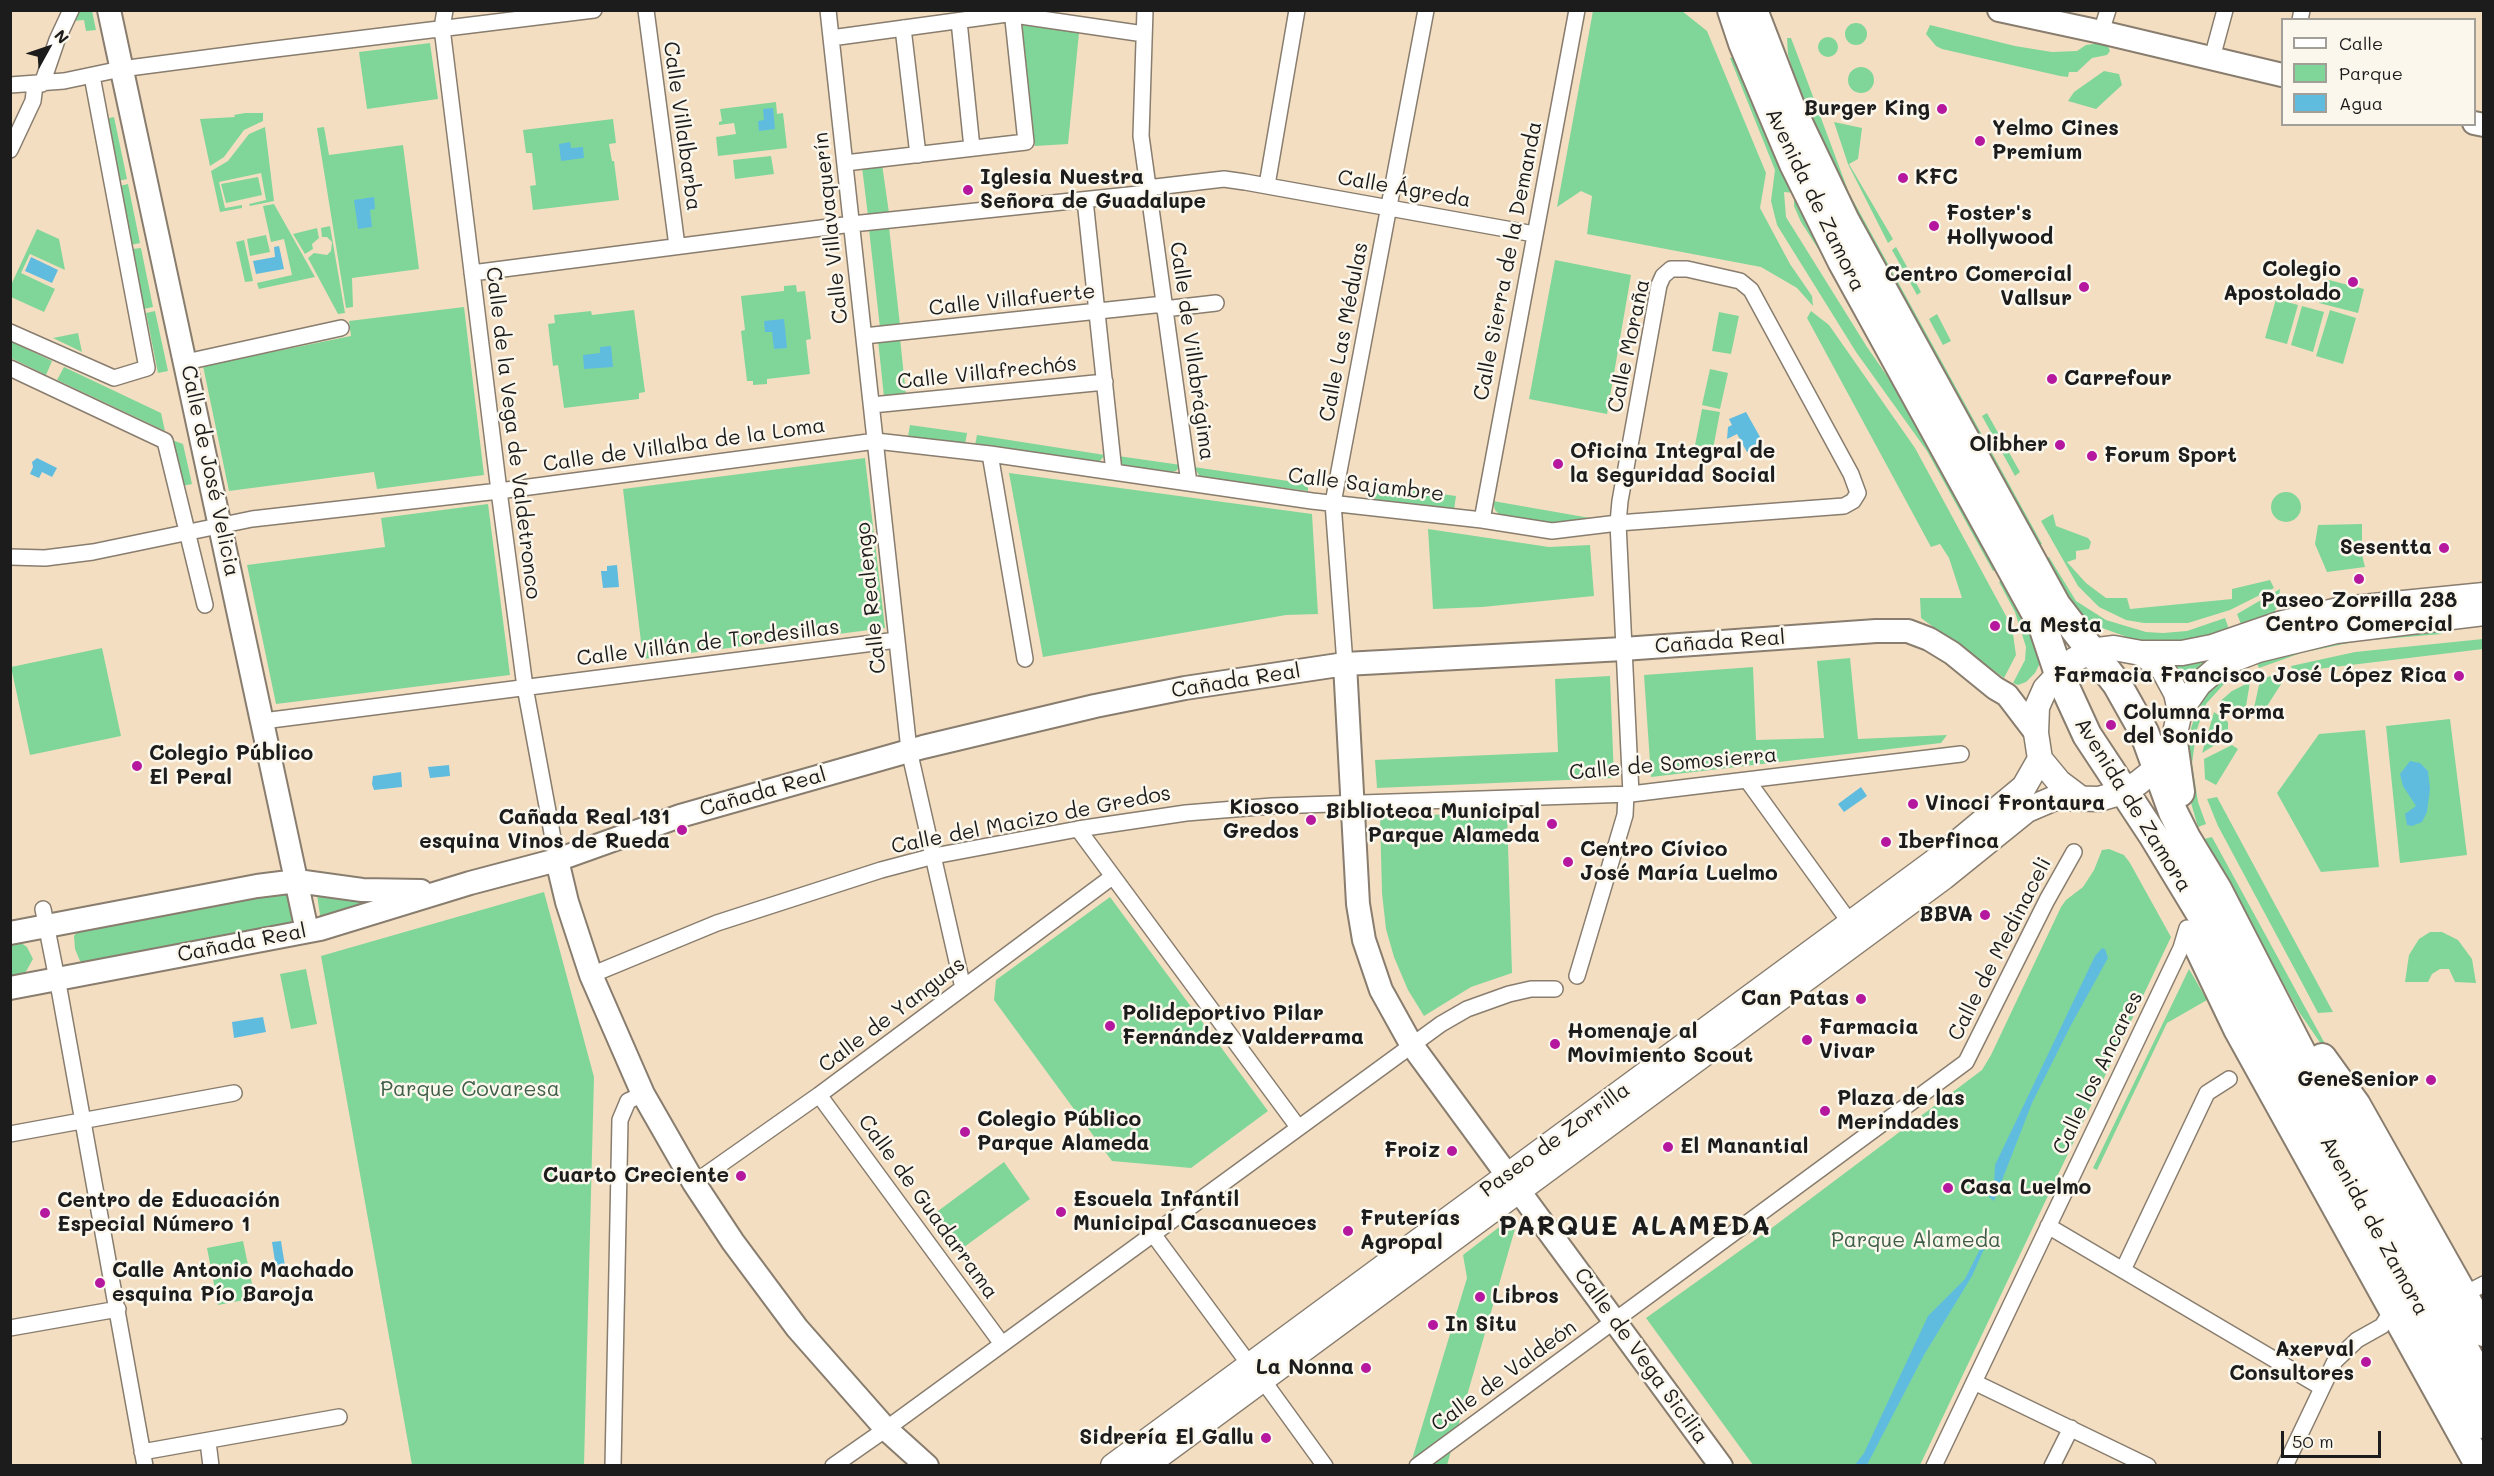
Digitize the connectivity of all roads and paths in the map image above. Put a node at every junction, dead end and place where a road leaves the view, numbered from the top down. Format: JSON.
{"nodes":[{"id":1,"x":71,"y":10,"type":"edge"},
{"id":2,"x":109,"y":10,"type":"edge"},
{"id":3,"x":445,"y":10,"type":"edge"},
{"id":4,"x":594,"y":10,"type":"edge"},
{"id":5,"x":646,"y":10,"type":"edge"},
{"id":6,"x":828,"y":10,"type":"edge"},
{"id":7,"x":1145,"y":10,"type":"edge"},
{"id":8,"x":1297,"y":10,"type":"edge"},
{"id":9,"x":1426,"y":10,"type":"edge"},
{"id":10,"x":1577,"y":10,"type":"edge"},
{"id":11,"x":1713,"y":10,"type":"edge"},
{"id":12,"x":1753,"y":10,"type":"edge"},
{"id":13,"x":1999,"y":10,"type":"edge"},
{"id":14,"x":2108,"y":10,"type":"edge"},
{"id":15,"x":2225,"y":10,"type":"edge"},
{"id":16,"x":1012,"y":13,"type":"edge"},
{"id":17,"x":959,"y":21,"type":"junction"},
{"id":18,"x":1736,"y":23,"type":"edge"},
{"id":19,"x":442,"y":28,"type":"junction"},
{"id":20,"x":903,"y":28,"type":"junction"},
{"id":21,"x":2101,"y":32,"type":"junction"},
{"id":22,"x":1144,"y":34,"type":"junction"},
{"id":23,"x":831,"y":38,"type":"junction"},
{"id":24,"x":2212,"y":58,"type":"junction"},
{"id":25,"x":121,"y":69,"type":"junction"},
{"id":26,"x":2281,"y":75,"type":"edge"},
{"id":27,"x":92,"y":76,"type":"junction"},
{"id":28,"x":39,"y":84,"type":"junction"},
{"id":29,"x":10,"y":85,"type":"edge"},
{"id":30,"x":972,"y":148,"type":"junction"},
{"id":31,"x":10,"y":150,"type":"edge"},
{"id":32,"x":918,"y":154,"type":"junction"},
{"id":33,"x":845,"y":163,"type":"junction"},
{"id":34,"x":1267,"y":185,"type":"junction"},
{"id":35,"x":1147,"y":191,"type":"junction"},
{"id":36,"x":1085,"y":200,"type":"junction"},
{"id":37,"x":1390,"y":207,"type":"junction"},
{"id":38,"x":852,"y":224,"type":"junction"},
{"id":39,"x":1534,"y":234,"type":"junction"},
{"id":40,"x":677,"y":246,"type":"junction"},
{"id":41,"x":472,"y":273,"type":"junction"},
{"id":42,"x":1216,"y":303,"type":"dead end"},
{"id":43,"x":1164,"y":307,"type":"junction"},
{"id":44,"x":1098,"y":312,"type":"junction"},
{"id":45,"x":341,"y":328,"type":"dead end"},
{"id":46,"x":10,"y":332,"type":"edge"},
{"id":47,"x":864,"y":336,"type":"junction"},
{"id":48,"x":186,"y":362,"type":"junction"},
{"id":49,"x":10,"y":368,"type":"edge"},
{"id":50,"x":1106,"y":382,"type":"junction"},
{"id":51,"x":872,"y":405,"type":"junction"},
{"id":52,"x":876,"y":441,"type":"junction"},
{"id":53,"x":990,"y":454,"type":"junction"},
{"id":54,"x":1114,"y":472,"type":"junction"},
{"id":55,"x":1190,"y":483,"type":"junction"},
{"id":56,"x":499,"y":491,"type":"junction"},
{"id":57,"x":1853,"y":501,"type":"joint"},
{"id":58,"x":1333,"y":503,"type":"junction"},
{"id":59,"x":1482,"y":520,"type":"junction"},
{"id":60,"x":221,"y":524,"type":"junction"},
{"id":61,"x":1618,"y":524,"type":"junction"},
{"id":62,"x":187,"y":533,"type":"junction"},
{"id":63,"x":10,"y":557,"type":"edge"},
{"id":64,"x":2484,"y":595,"type":"edge"},
{"id":65,"x":205,"y":605,"type":"dead end"},
{"id":66,"x":2484,"y":613,"type":"edge"},
{"id":67,"x":897,"y":640,"type":"junction"},
{"id":68,"x":1623,"y":649,"type":"junction"},
{"id":69,"x":2090,"y":651,"type":"junction"},
{"id":70,"x":2141,"y":653,"type":"junction"},
{"id":71,"x":1025,"y":659,"type":"dead end"},
{"id":72,"x":1345,"y":664,"type":"junction"},
{"id":73,"x":2052,"y":681,"type":"junction"},
{"id":74,"x":525,"y":687,"type":"junction"},
{"id":75,"x":2007,"y":694,"type":"junction"},
{"id":76,"x":2180,"y":711,"type":"junction"},
{"id":77,"x":263,"y":721,"type":"junction"},
{"id":78,"x":2036,"y":733,"type":"junction"},
{"id":79,"x":2174,"y":742,"type":"junction"},
{"id":80,"x":909,"y":750,"type":"junction"},
{"id":81,"x":1961,"y":754,"type":"dead end"},
{"id":82,"x":2040,"y":759,"type":"junction"},
{"id":83,"x":2158,"y":767,"type":"junction"},
{"id":84,"x":1747,"y":780,"type":"junction"},
{"id":85,"x":2123,"y":792,"type":"junction"},
{"id":86,"x":1629,"y":794,"type":"junction"},
{"id":87,"x":2079,"y":797,"type":"junction"},
{"id":88,"x":1353,"y":802,"type":"junction"},
{"id":89,"x":1078,"y":829,"type":"junction"},
{"id":90,"x":2074,"y":852,"type":"dead end"},
{"id":91,"x":934,"y":856,"type":"junction"},
{"id":92,"x":2167,"y":859,"type":"junction"},
{"id":93,"x":557,"y":860,"type":"junction"},
{"id":94,"x":1112,"y":877,"type":"junction"},
{"id":95,"x":297,"y":881,"type":"junction"},
{"id":96,"x":470,"y":883,"type":"junction"},
{"id":97,"x":2217,"y":889,"type":"junction"},
{"id":98,"x":45,"y":918,"type":"junction"},
{"id":99,"x":1851,"y":924,"type":"junction"},
{"id":100,"x":2188,"y":925,"type":"junction"},
{"id":101,"x":307,"y":931,"type":"junction"},
{"id":102,"x":10,"y":933,"type":"edge"},
{"id":103,"x":591,"y":975,"type":"junction"},
{"id":104,"x":1577,"y":976,"type":"dead end"},
{"id":105,"x":2268,"y":983,"type":"junction"},
{"id":106,"x":59,"y":986,"type":"junction"},
{"id":107,"x":10,"y":988,"type":"edge"},
{"id":108,"x":963,"y":988,"type":"junction"},
{"id":109,"x":1555,"y":988,"type":"dead end"},
{"id":110,"x":1411,"y":1044,"type":"junction"},
{"id":111,"x":2229,"y":1079,"type":"dead end"},
{"id":112,"x":234,"y":1093,"type":"dead end"},
{"id":113,"x":643,"y":1094,"type":"junction"},
{"id":114,"x":819,"y":1095,"type":"junction"},
{"id":115,"x":83,"y":1121,"type":"junction"},
{"id":116,"x":1298,"y":1127,"type":"junction"},
{"id":117,"x":10,"y":1134,"type":"edge"},
{"id":118,"x":1514,"y":1182,"type":"junction"},
{"id":119,"x":694,"y":1183,"type":"junction"},
{"id":120,"x":2048,"y":1226,"type":"junction"},
{"id":121,"x":1153,"y":1234,"type":"junction"},
{"id":122,"x":2392,"y":1237,"type":"junction"},
{"id":123,"x":2123,"y":1270,"type":"junction"},
{"id":124,"x":2473,"y":1289,"type":"edge"},
{"id":125,"x":118,"y":1309,"type":"junction"},
{"id":126,"x":2393,"y":1309,"type":"junction"},
{"id":127,"x":1616,"y":1321,"type":"junction"},
{"id":128,"x":10,"y":1328,"type":"edge"},
{"id":129,"x":2484,"y":1332,"type":"edge"},
{"id":130,"x":1002,"y":1344,"type":"junction"},
{"id":131,"x":1256,"y":1372,"type":"junction"},
{"id":132,"x":1974,"y":1382,"type":"junction"},
{"id":133,"x":2484,"y":1383,"type":"edge"},
{"id":134,"x":2321,"y":1387,"type":"junction"},
{"id":135,"x":339,"y":1417,"type":"dead end"},
{"id":136,"x":2484,"y":1424,"type":"edge"},
{"id":137,"x":2071,"y":1428,"type":"junction"},
{"id":138,"x":886,"y":1429,"type":"junction"},
{"id":139,"x":208,"y":1442,"type":"junction"},
{"id":140,"x":144,"y":1459,"type":"edge"},
{"id":141,"x":211,"y":1466,"type":"edge"},
{"id":142,"x":613,"y":1466,"type":"edge"},
{"id":143,"x":833,"y":1466,"type":"edge"},
{"id":144,"x":927,"y":1466,"type":"edge"},
{"id":145,"x":1113,"y":1466,"type":"edge"},
{"id":146,"x":1145,"y":1466,"type":"edge"},
{"id":147,"x":1324,"y":1466,"type":"edge"},
{"id":148,"x":1417,"y":1466,"type":"edge"},
{"id":149,"x":1721,"y":1466,"type":"edge"},
{"id":150,"x":1934,"y":1466,"type":"edge"},
{"id":151,"x":2052,"y":1466,"type":"edge"},
{"id":152,"x":2148,"y":1466,"type":"edge"},
{"id":153,"x":2285,"y":1466,"type":"edge"},
{"id":154,"x":2480,"y":1466,"type":"edge"}],
"edges":[{"from":1,"to":28,"type":"street"},
{"from":2,"to":25,"type":"street","name":"Calle de José Velicia"},
{"from":3,"to":19,"type":"street","name":"Calle de la Vega de Valdetronco"},
{"from":4,"to":19,"type":"street"},
{"from":5,"to":40,"type":"street","name":"Calle Villalbarba"},
{"from":6,"to":23,"type":"street","name":"Calle Villavaquerín"},
{"from":7,"to":22,"type":"street","name":"Calle de Villabrágima"},
{"from":8,"to":34,"type":"street"},
{"from":9,"to":37,"type":"street","name":"Calle Las Médulas"},
{"from":10,"to":39,"type":"street","name":"Calle Sierra de la Demanda"},
{"from":11,"to":18,"type":"highway"},
{"from":12,"to":69,"type":"highway","name":"Avenida de Zamora"},
{"from":13,"to":21,"type":"street"},
{"from":14,"to":21,"type":"street"},
{"from":15,"to":24,"type":"street"},
{"from":16,"to":17,"type":"street"},
{"from":16,"to":22,"type":"street"},
{"from":16,"to":30,"type":"street"},
{"from":17,"to":20,"type":"street"},
{"from":17,"to":30,"type":"street"},
{"from":18,"to":73,"type":"highway","name":"Avenida de Zamora"},
{"from":19,"to":25,"type":"street"},
{"from":19,"to":41,"type":"street","name":"Calle de la Vega de Valdetronco"},
{"from":20,"to":23,"type":"street"},
{"from":20,"to":32,"type":"street"},
{"from":21,"to":24,"type":"street"},
{"from":22,"to":35,"type":"street","name":"Calle de Villabrágima"},
{"from":23,"to":33,"type":"street","name":"Calle Villavaquerín"},
{"from":24,"to":26,"type":"street"},
{"from":25,"to":27,"type":"street"},
{"from":25,"to":48,"type":"street","name":"Calle de José Velicia"},
{"from":27,"to":28,"type":"street"},
{"from":27,"to":46,"type":"street","name":"Calle de José Velicia"},
{"from":28,"to":29,"type":"street"},
{"from":28,"to":31,"type":"street"},
{"from":30,"to":32,"type":"street"},
{"from":32,"to":33,"type":"street"},
{"from":33,"to":38,"type":"street","name":"Calle Villavaquerín"},
{"from":34,"to":35,"type":"street","name":"Calle Ágreda"},
{"from":34,"to":37,"type":"street","name":"Calle Ágreda"},
{"from":35,"to":36,"type":"street","name":"Calle Ágreda"},
{"from":35,"to":43,"type":"street","name":"Calle de Villabrágima"},
{"from":36,"to":38,"type":"street","name":"Calle Ágreda"},
{"from":36,"to":44,"type":"street"},
{"from":37,"to":39,"type":"street","name":"Calle Ágreda"},
{"from":37,"to":58,"type":"street","name":"Calle Las Médulas"},
{"from":38,"to":40,"type":"street","name":"Calle Ágreda"},
{"from":38,"to":47,"type":"street","name":"Calle Villavaquerín"},
{"from":39,"to":59,"type":"street","name":"Calle Sierra de la Demanda"},
{"from":40,"to":41,"type":"street","name":"Calle Ágreda"},
{"from":41,"to":56,"type":"street","name":"Calle de la Vega de Valdetronco"},
{"from":42,"to":43,"type":"street","name":"Calle Villafuerte"},
{"from":43,"to":44,"type":"street","name":"Calle Villafuerte"},
{"from":43,"to":55,"type":"street","name":"Calle de Villabrágima"},
{"from":44,"to":47,"type":"street","name":"Calle Villafuerte"},
{"from":44,"to":50,"type":"street"},
{"from":45,"to":48,"type":"street"},
{"from":47,"to":51,"type":"street","name":"Calle Villavaquerín"},
{"from":48,"to":60,"type":"street","name":"Calle de José Velicia"},
{"from":49,"to":62,"type":"street","name":"Calle de José Velicia"},
{"from":50,"to":51,"type":"street","name":"Calle Villafrechós"},
{"from":50,"to":54,"type":"street"},
{"from":51,"to":52,"type":"street","name":"Calle Villavaquerín"},
{"from":52,"to":53,"type":"street","name":"Calle Sajambre"},
{"from":52,"to":56,"type":"street","name":"Calle de Villalba de la Loma"},
{"from":52,"to":67,"type":"street","name":"Calle Realengo"},
{"from":53,"to":54,"type":"street","name":"Calle Sajambre"},
{"from":53,"to":71,"type":"street"},
{"from":54,"to":55,"type":"street","name":"Calle Sajambre"},
{"from":55,"to":58,"type":"street","name":"Calle Sajambre"},
{"from":56,"to":60,"type":"street","name":"Calle de Villalba de la Loma"},
{"from":56,"to":74,"type":"street","name":"Calle de la Vega de Valdetronco"},
{"from":57,"to":61,"type":"street","name":"Calle Sajambre"},
{"from":57,"to":61,"type":"street","name":"Calle Moraña"},
{"from":58,"to":59,"type":"street","name":"Calle Sajambre"},
{"from":58,"to":72,"type":"street","name":"Calle Las Médulas"},
{"from":59,"to":61,"type":"street","name":"Calle Sajambre"},
{"from":60,"to":62,"type":"street","name":"Calle de Villalba de la Loma"},
{"from":60,"to":77,"type":"street","name":"Calle de José Velicia"},
{"from":61,"to":68,"type":"street","name":"Calle Moraña"},
{"from":62,"to":63,"type":"street","name":"Calle de Villalba de la Loma"},
{"from":62,"to":65,"type":"street","name":"Calle de José Velicia"},
{"from":64,"to":70,"type":"main road","name":"Paseo de Zorrilla"},
{"from":66,"to":76,"type":"main road","name":"Paseo de Zorrilla"},
{"from":67,"to":74,"type":"street","name":"Calle Villán de Tordesillas"},
{"from":67,"to":80,"type":"street","name":"Calle Realengo"},
{"from":68,"to":72,"type":"street","name":"Cañada Real"},
{"from":68,"to":75,"type":"street","name":"Cañada Real"},
{"from":68,"to":86,"type":"street","name":"Calle Moraña"},
{"from":69,"to":70,"type":"main road","name":"Paseo de Zorrilla"},
{"from":69,"to":73,"type":"main road"},
{"from":69,"to":83,"type":"highway","name":"Avenida de Zamora"},
{"from":70,"to":76,"type":"main road","name":"Paseo de Zorrilla"},
{"from":72,"to":80,"type":"street","name":"Cañada Real"},
{"from":72,"to":88,"type":"street","name":"Calle de Vega Sicilia"},
{"from":73,"to":75,"type":"street"},
{"from":73,"to":78,"type":"main road"},
{"from":73,"to":85,"type":"highway","name":"Avenida de Zamora"},
{"from":74,"to":77,"type":"street","name":"Calle Villán de Tordesillas"},
{"from":74,"to":93,"type":"street","name":"Calle de la Vega de Valdetronco"},
{"from":75,"to":78,"type":"street","name":"Cañada Real"},
{"from":76,"to":79,"type":"main road","name":"Paseo de Zorrilla"},
{"from":77,"to":95,"type":"street","name":"Calle de José Velicia"},
{"from":78,"to":82,"type":"main road"},
{"from":79,"to":83,"type":"main road","name":"Paseo de Zorrilla"},
{"from":79,"to":97,"type":"highway"},
{"from":80,"to":91,"type":"street","name":"Calle Realengo"},
{"from":80,"to":93,"type":"street","name":"Cañada Real"},
{"from":81,"to":84,"type":"street","name":"Calle de Somosierra"},
{"from":82,"to":87,"type":"main road"},
{"from":82,"to":99,"type":"main road","name":"Paseo de Zorrilla"},
{"from":83,"to":85,"type":"main road","name":"Paseo de Zorrilla"},
{"from":83,"to":97,"type":"highway","name":"Avenida de Zamora"},
{"from":84,"to":86,"type":"street","name":"Calle de Somosierra"},
{"from":84,"to":99,"type":"street"},
{"from":85,"to":87,"type":"main road","name":"Paseo de Zorrilla"},
{"from":85,"to":92,"type":"highway","name":"Avenida de Zamora"},
{"from":86,"to":88,"type":"street","name":"Calle de Somosierra"},
{"from":86,"to":104,"type":"street","name":"Calle Moraña"},
{"from":87,"to":118,"type":"main road","name":"Paseo de Zorrilla"},
{"from":88,"to":89,"type":"street","name":"Calle del Macizo de Gredos"},
{"from":88,"to":110,"type":"street","name":"Calle de Vega Sicilia"},
{"from":89,"to":91,"type":"street","name":"Calle del Macizo de Gredos"},
{"from":89,"to":94,"type":"street"},
{"from":90,"to":127,"type":"street","name":"Calle de Medinaceli"},
{"from":91,"to":103,"type":"street","name":"Calle del Macizo de Gredos"},
{"from":91,"to":108,"type":"street","name":"Calle Realengo"},
{"from":92,"to":100,"type":"highway"},
{"from":92,"to":122,"type":"highway","name":"Avenida de Zamora"},
{"from":93,"to":96,"type":"street","name":"Cañada Real"},
{"from":93,"to":103,"type":"street"},
{"from":94,"to":108,"type":"street","name":"Calle de Yanguas"},
{"from":94,"to":116,"type":"street"},
{"from":95,"to":96,"type":"street","name":"Cañada Real"},
{"from":95,"to":98,"type":"street","name":"Cañada Real"},
{"from":95,"to":101,"type":"street","name":"Calle de José Velicia"},
{"from":96,"to":101,"type":"street","name":"Cañada Real"},
{"from":97,"to":105,"type":"highway","name":"Avenida de Zamora"},
{"from":98,"to":102,"type":"street","name":"Cañada Real"},
{"from":98,"to":106,"type":"street"},
{"from":99,"to":118,"type":"main road","name":"Paseo de Zorrilla"},
{"from":100,"to":120,"type":"street","name":"Calle los Ancares"},
{"from":100,"to":126,"type":"highway"},
{"from":101,"to":106,"type":"street","name":"Cañada Real"},
{"from":103,"to":113,"type":"street"},
{"from":105,"to":122,"type":"highway","name":"Avenida de Zamora"},
{"from":105,"to":124,"type":"highway"},
{"from":106,"to":107,"type":"street","name":"Cañada Real"},
{"from":106,"to":115,"type":"street"},
{"from":108,"to":114,"type":"street","name":"Calle de Yanguas"},
{"from":109,"to":110,"type":"street"},
{"from":110,"to":116,"type":"street"},
{"from":110,"to":118,"type":"street","name":"Calle de Vega Sicilia"},
{"from":111,"to":123,"type":"street"},
{"from":112,"to":115,"type":"street"},
{"from":113,"to":119,"type":"street"},
{"from":113,"to":142,"type":"street"},
{"from":114,"to":119,"type":"street","name":"Calle de Yanguas"},
{"from":114,"to":130,"type":"street","name":"Calle de Guadarrama"},
{"from":115,"to":117,"type":"street"},
{"from":115,"to":125,"type":"street"},
{"from":116,"to":121,"type":"street"},
{"from":118,"to":127,"type":"street","name":"Calle de Vega Sicilia"},
{"from":118,"to":131,"type":"main road","name":"Paseo de Zorrilla"},
{"from":119,"to":138,"type":"street"},
{"from":120,"to":123,"type":"street"},
{"from":120,"to":132,"type":"street","name":"Calle los Ancares"},
{"from":121,"to":130,"type":"street"},
{"from":121,"to":131,"type":"street"},
{"from":122,"to":133,"type":"highway","name":"Avenida de Zamora"},
{"from":122,"to":136,"type":"highway","name":"Avenida de Zamora"},
{"from":123,"to":134,"type":"street"},
{"from":124,"to":129,"type":"highway"},
{"from":125,"to":128,"type":"street"},
{"from":125,"to":140,"type":"street"},
{"from":126,"to":134,"type":"street"},
{"from":126,"to":154,"type":"highway"},
{"from":127,"to":148,"type":"street","name":"Calle de Valdeón"},
{"from":127,"to":149,"type":"street","name":"Calle de Vega Sicilia"},
{"from":130,"to":138,"type":"street"},
{"from":131,"to":145,"type":"main road","name":"Paseo de Zorrilla"},
{"from":131,"to":146,"type":"main road","name":"Paseo de Zorrilla"},
{"from":131,"to":147,"type":"street"},
{"from":132,"to":137,"type":"street"},
{"from":132,"to":150,"type":"street","name":"Calle los Ancares"},
{"from":134,"to":153,"type":"street"},
{"from":135,"to":139,"type":"street"},
{"from":137,"to":151,"type":"street"},
{"from":137,"to":152,"type":"street"},
{"from":138,"to":143,"type":"street"},
{"from":138,"to":144,"type":"street"},
{"from":139,"to":140,"type":"street"},
{"from":139,"to":141,"type":"street"}]}
